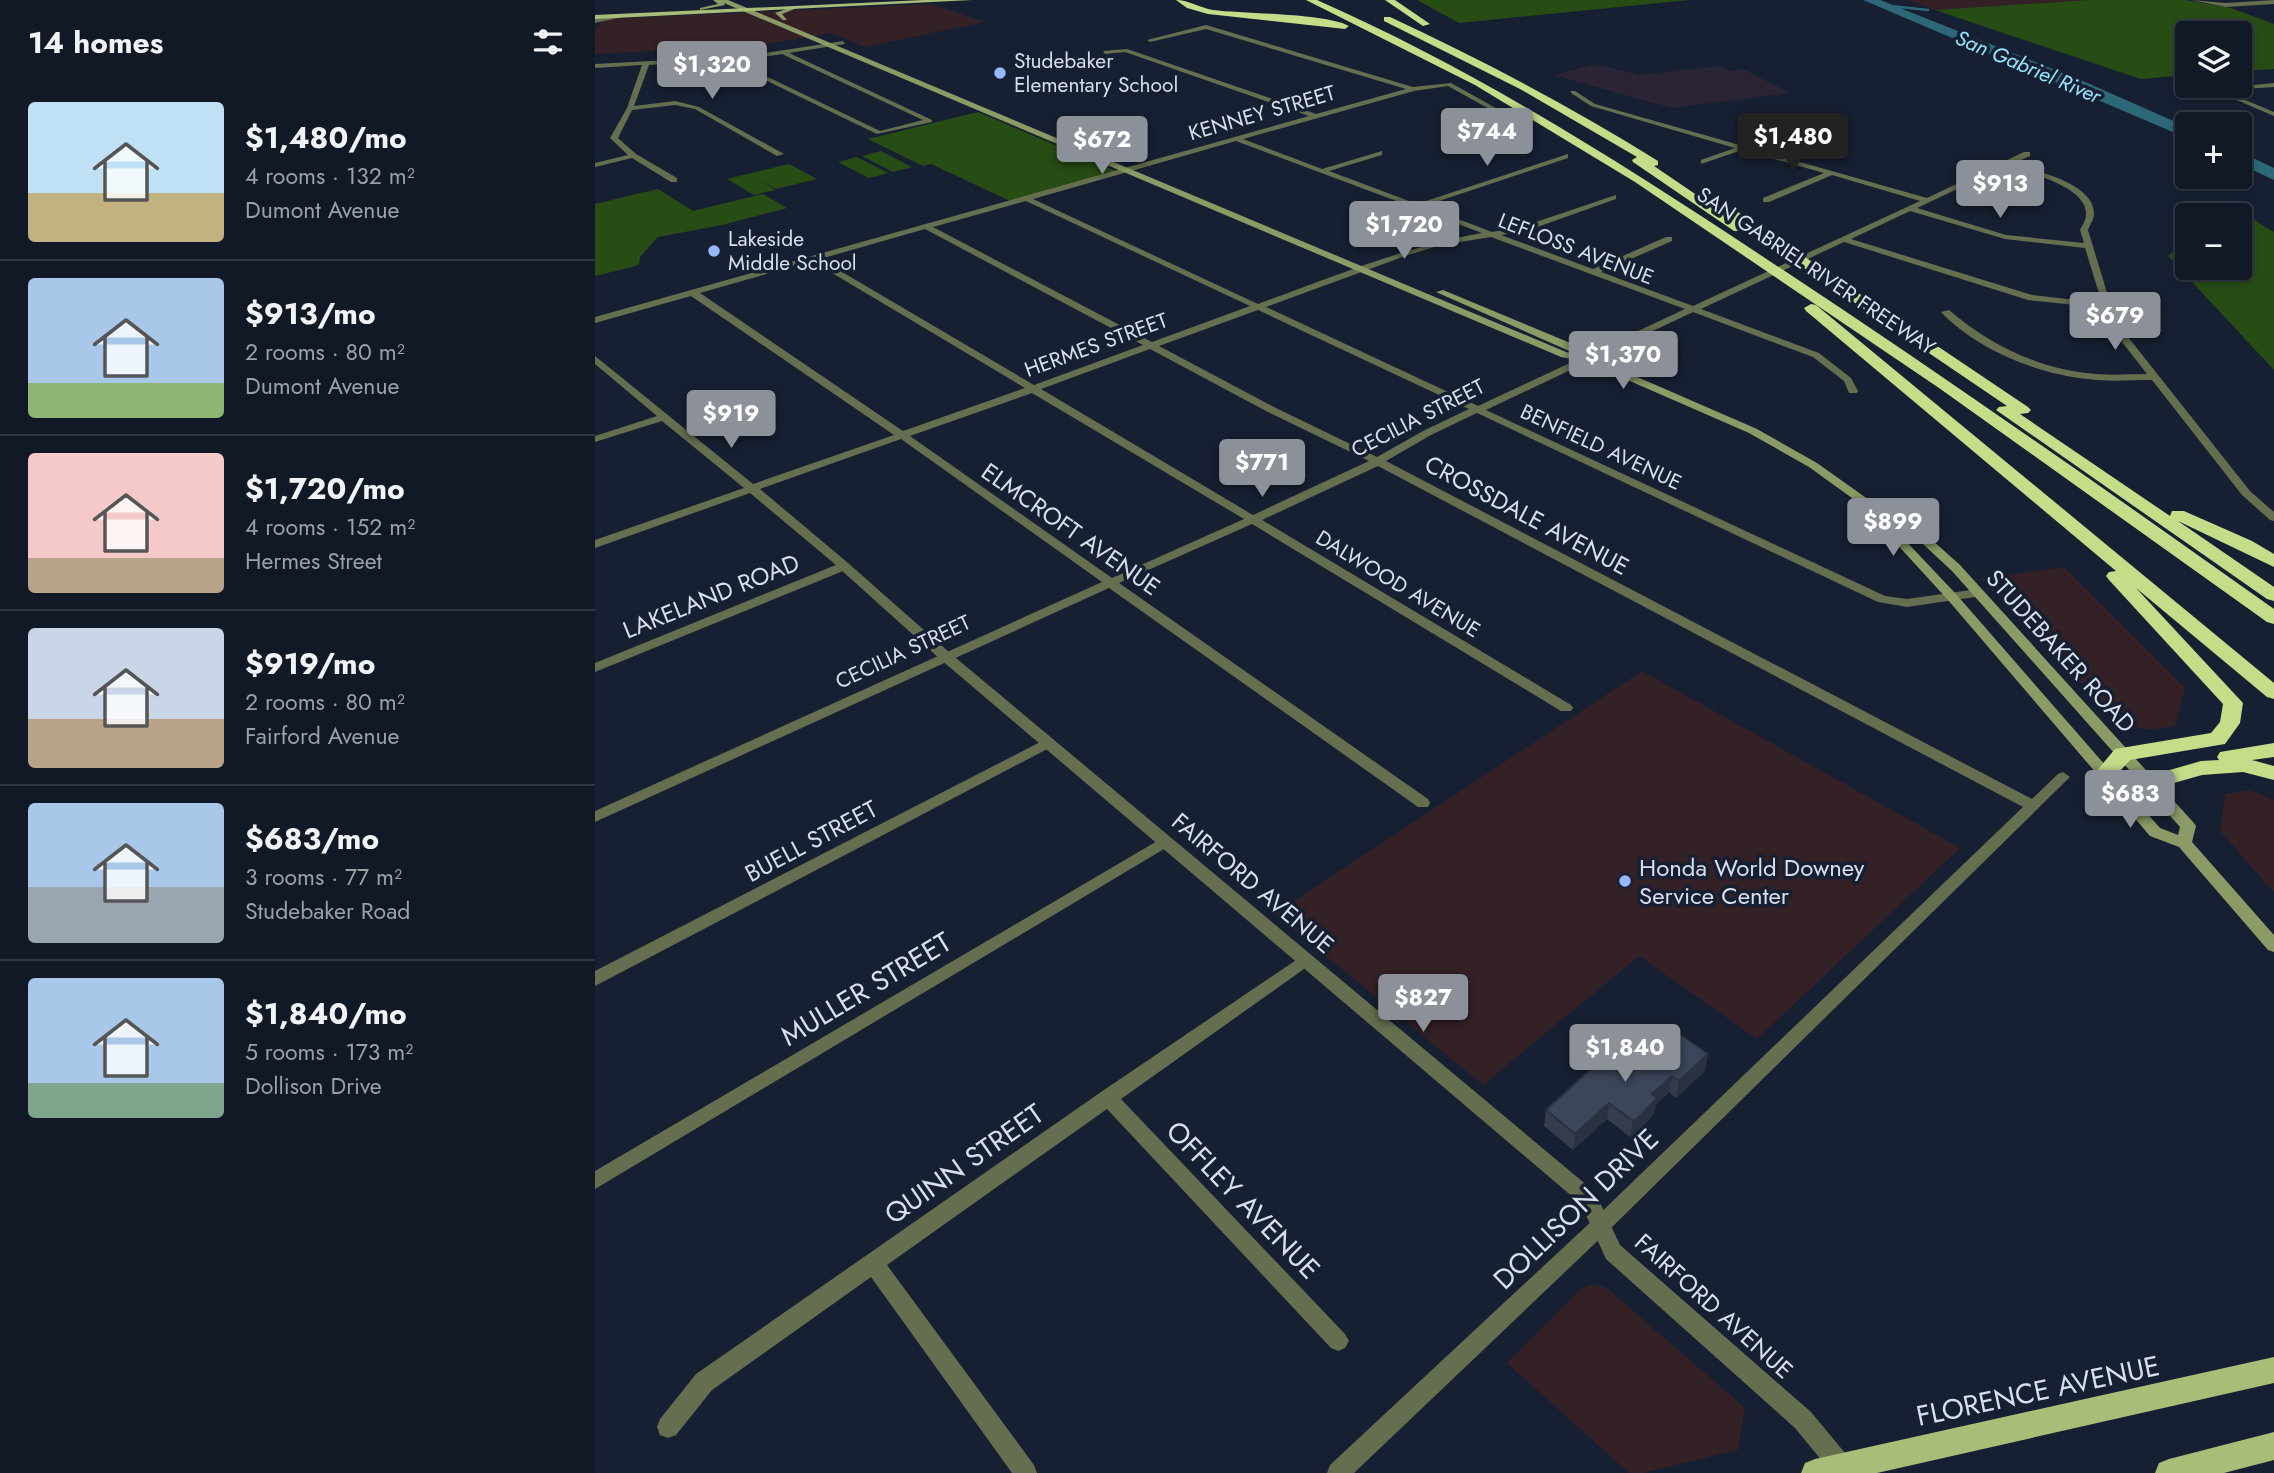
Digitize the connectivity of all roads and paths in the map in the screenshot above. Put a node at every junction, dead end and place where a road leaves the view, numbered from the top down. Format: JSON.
{"nodes":[{"id":1,"x":716,"y":0,"type":"edge"},
{"id":2,"x":723,"y":0,"type":"edge"},
{"id":3,"x":969,"y":0,"type":"edge"},
{"id":4,"x":1181,"y":0,"type":"edge"},
{"id":5,"x":1199,"y":0,"type":"edge"},
{"id":6,"x":1310,"y":0,"type":"edge"},
{"id":7,"x":1328,"y":0,"type":"edge"},
{"id":8,"x":1389,"y":0,"type":"edge"},
{"id":9,"x":2195,"y":0,"type":"edge"},
{"id":10,"x":892,"y":1,"type":"edge"},
{"id":11,"x":923,"y":1,"type":"edge"},
{"id":12,"x":2274,"y":5,"type":"edge"},
{"id":13,"x":743,"y":6,"type":"edge"},
{"id":14,"x":1257,"y":6,"type":"dead end"},
{"id":15,"x":761,"y":8,"type":"junction"},
{"id":16,"x":794,"y":8,"type":"junction"},
{"id":17,"x":702,"y":9,"type":"junction"},
{"id":18,"x":1382,"y":16,"type":"dead end"},
{"id":19,"x":595,"y":17,"type":"edge"},
{"id":20,"x":785,"y":19,"type":"junction"},
{"id":21,"x":787,"y":28,"type":"junction"},
{"id":22,"x":817,"y":32,"type":"junction"},
{"id":23,"x":1150,"y":40,"type":"dead end"},
{"id":24,"x":799,"y":41,"type":"dead end"},
{"id":25,"x":831,"y":42,"type":"junction"},
{"id":26,"x":843,"y":43,"type":"joint"},
{"id":27,"x":815,"y":48,"type":"junction"},
{"id":28,"x":1105,"y":52,"type":"dead end"},
{"id":29,"x":786,"y":54,"type":"junction"},
{"id":30,"x":1462,"y":54,"type":"junction"},
{"id":31,"x":746,"y":58,"type":"junction"},
{"id":32,"x":646,"y":64,"type":"junction"},
{"id":33,"x":595,"y":66,"type":"edge"},
{"id":34,"x":2274,"y":85,"type":"edge"},
{"id":35,"x":2252,"y":86,"type":"edge"},
{"id":36,"x":1413,"y":89,"type":"junction"},
{"id":37,"x":1497,"y":91,"type":"junction"},
{"id":38,"x":1573,"y":92,"type":"dead end"},
{"id":39,"x":2236,"y":98,"type":"edge"},
{"id":40,"x":631,"y":108,"type":"junction"},
{"id":41,"x":2274,"y":114,"type":"edge"},
{"id":42,"x":1315,"y":117,"type":"junction"},
{"id":43,"x":1660,"y":124,"type":"junction"},
{"id":44,"x":1641,"y":131,"type":"dead end"},
{"id":45,"x":1445,"y":137,"type":"dead end"},
{"id":46,"x":1236,"y":139,"type":"junction"},
{"id":47,"x":1743,"y":147,"type":"junction"},
{"id":48,"x":1379,"y":153,"type":"dead end"},
{"id":49,"x":780,"y":154,"type":"dead end"},
{"id":50,"x":2027,"y":154,"type":"dead end"},
{"id":51,"x":633,"y":156,"type":"junction"},
{"id":52,"x":1565,"y":156,"type":"dead end"},
{"id":53,"x":1704,"y":162,"type":"dead end"},
{"id":54,"x":2005,"y":164,"type":"junction"},
{"id":55,"x":595,"y":165,"type":"edge"},
{"id":56,"x":1138,"y":166,"type":"junction"},
{"id":57,"x":1125,"y":170,"type":"junction"},
{"id":58,"x":1322,"y":172,"type":"junction"},
{"id":59,"x":1831,"y":173,"type":"junction"},
{"id":60,"x":674,"y":180,"type":"dead end"},
{"id":61,"x":1613,"y":197,"type":"dead end"},
{"id":62,"x":1026,"y":198,"type":"junction"},
{"id":63,"x":1766,"y":200,"type":"dead end"},
{"id":64,"x":1926,"y":200,"type":"junction"},
{"id":65,"x":1674,"y":202,"type":"junction"},
{"id":66,"x":1418,"y":206,"type":"junction"},
{"id":67,"x":1908,"y":208,"type":"junction"},
{"id":68,"x":925,"y":226,"type":"junction"},
{"id":69,"x":1488,"y":234,"type":"junction"},
{"id":70,"x":1668,"y":239,"type":"dead end"},
{"id":71,"x":1842,"y":239,"type":"junction"},
{"id":72,"x":2089,"y":246,"type":"junction"},
{"id":73,"x":1768,"y":251,"type":"junction"},
{"id":74,"x":812,"y":258,"type":"junction"},
{"id":75,"x":1373,"y":264,"type":"junction"},
{"id":76,"x":1360,"y":269,"type":"junction"},
{"id":77,"x":1591,"y":273,"type":"junction"},
{"id":78,"x":1800,"y":278,"type":"junction"},
{"id":79,"x":692,"y":292,"type":"junction"},
{"id":80,"x":2108,"y":306,"type":"junction"},
{"id":81,"x":1256,"y":307,"type":"junction"},
{"id":82,"x":1689,"y":310,"type":"junction"},
{"id":83,"x":1946,"y":312,"type":"dead end"},
{"id":84,"x":595,"y":320,"type":"edge"},
{"id":85,"x":1149,"y":346,"type":"junction"},
{"id":86,"x":1586,"y":358,"type":"junction"},
{"id":87,"x":595,"y":359,"type":"edge"},
{"id":88,"x":2154,"y":377,"type":"junction"},
{"id":89,"x":1033,"y":389,"type":"junction"},
{"id":90,"x":1853,"y":391,"type":"dead end"},
{"id":91,"x":1477,"y":410,"type":"junction"},
{"id":92,"x":663,"y":416,"type":"junction"},
{"id":93,"x":900,"y":434,"type":"junction"},
{"id":94,"x":595,"y":439,"type":"edge"},
{"id":95,"x":1377,"y":462,"type":"junction"},
{"id":96,"x":752,"y":486,"type":"junction"},
{"id":97,"x":2038,"y":496,"type":"junction"},
{"id":98,"x":1876,"y":510,"type":"junction"},
{"id":99,"x":2178,"y":515,"type":"junction"},
{"id":100,"x":2274,"y":518,"type":"edge"},
{"id":101,"x":1254,"y":520,"type":"junction"},
{"id":102,"x":595,"y":544,"type":"edge"},
{"id":103,"x":2274,"y":562,"type":"edge"},
{"id":104,"x":844,"y":566,"type":"junction"},
{"id":105,"x":2274,"y":581,"type":"edge"},
{"id":106,"x":1110,"y":582,"type":"junction"},
{"id":107,"x":1978,"y":593,"type":"junction"},
{"id":108,"x":2274,"y":595,"type":"edge"},
{"id":109,"x":1952,"y":597,"type":"junction"},
{"id":110,"x":2274,"y":618,"type":"edge"},
{"id":111,"x":945,"y":656,"type":"junction"},
{"id":112,"x":595,"y":668,"type":"edge"},
{"id":113,"x":2274,"y":693,"type":"edge"},
{"id":114,"x":1566,"y":709,"type":"dead end"},
{"id":115,"x":1048,"y":743,"type":"junction"},
{"id":116,"x":2274,"y":750,"type":"edge"},
{"id":117,"x":2123,"y":754,"type":"junction"},
{"id":118,"x":2201,"y":768,"type":"junction"},
{"id":119,"x":2274,"y":773,"type":"edge"},
{"id":120,"x":2105,"y":774,"type":"junction"},
{"id":121,"x":2063,"y":777,"type":"dead end"},
{"id":122,"x":2149,"y":783,"type":"junction"},
{"id":123,"x":1423,"y":803,"type":"dead end"},
{"id":124,"x":2032,"y":805,"type":"junction"},
{"id":125,"x":595,"y":817,"type":"edge"},
{"id":126,"x":1164,"y":842,"type":"junction"},
{"id":127,"x":2185,"y":843,"type":"junction"},
{"id":128,"x":2274,"y":946,"type":"edge"},
{"id":129,"x":1305,"y":960,"type":"junction"},
{"id":130,"x":595,"y":979,"type":"edge"},
{"id":131,"x":1107,"y":1097,"type":"junction"},
{"id":132,"x":595,"y":1181,"type":"edge"},
{"id":133,"x":1601,"y":1225,"type":"junction"},
{"id":134,"x":872,"y":1262,"type":"junction"},
{"id":135,"x":1338,"y":1341,"type":"dead end"},
{"id":136,"x":2274,"y":1370,"type":"edge"},
{"id":137,"x":668,"y":1427,"type":"dead end"},
{"id":138,"x":2274,"y":1446,"type":"edge"},
{"id":139,"x":1834,"y":1471,"type":"edge"},
{"id":140,"x":1026,"y":1473,"type":"edge"},
{"id":141,"x":1338,"y":1473,"type":"edge"},
{"id":142,"x":2169,"y":1473,"type":"edge"}],
"edges":[{"from":1,"to":17,"type":"main road"},
{"from":2,"to":13,"type":"main road","name":"STUDEBAKER ROAD"},
{"from":3,"to":11,"type":"main road"},
{"from":4,"to":37,"type":"highway"},
{"from":5,"to":14,"type":"highway"},
{"from":6,"to":37,"type":"highway","name":"SAN GABRIEL RIVER FREEWAY"},
{"from":7,"to":73,"type":"highway"},
{"from":8,"to":30,"type":"highway"},
{"from":9,"to":12,"type":"street"},
{"from":10,"to":11,"type":"main road"},
{"from":10,"to":15,"type":"main road"},
{"from":10,"to":16,"type":"main road"},
{"from":13,"to":15,"type":"main road"},
{"from":13,"to":15,"type":"main road","name":"STUDEBAKER ROAD"},
{"from":13,"to":17,"type":"main road"},
{"from":13,"to":19,"type":"main road"},
{"from":13,"to":21,"type":"main road","name":"STUDEBAKER ROAD"},
{"from":15,"to":16,"type":"main road"},
{"from":15,"to":20,"type":"main road","name":"STUDEBAKER ROAD"},
{"from":16,"to":20,"type":"main road"},
{"from":17,"to":19,"type":"main road"},
{"from":18,"to":30,"type":"highway","name":"SAN GABRIEL RIVER FREEWAY"},
{"from":20,"to":22,"type":"main road","name":"STUDEBAKER ROAD"},
{"from":21,"to":22,"type":"main road"},
{"from":21,"to":25,"type":"main road","name":"STUDEBAKER ROAD"},
{"from":22,"to":25,"type":"main road","name":"STUDEBAKER ROAD"},
{"from":23,"to":36,"type":"street"},
{"from":24,"to":27,"type":"street"},
{"from":25,"to":26,"type":"street"},
{"from":25,"to":27,"type":"street"},
{"from":25,"to":57,"type":"main road","name":"STUDEBAKER ROAD"},
{"from":26,"to":56,"type":"main road","name":"STUDEBAKER ROAD"},
{"from":27,"to":29,"type":"street"},
{"from":28,"to":42,"type":"street"},
{"from":29,"to":31,"type":"street"},
{"from":29,"to":31,"type":"street"},
{"from":30,"to":73,"type":"highway","name":"SAN GABRIEL RIVER FREEWAY"},
{"from":31,"to":32,"type":"street"},
{"from":32,"to":33,"type":"street"},
{"from":32,"to":40,"type":"street"},
{"from":34,"to":35,"type":"street"},
{"from":36,"to":42,"type":"street","name":"KENNEY STREET"},
{"from":36,"to":45,"type":"street","name":"KENNEY STREET"},
{"from":37,"to":65,"type":"highway","name":"SAN GABRIEL RIVER FREEWAY"},
{"from":38,"to":43,"type":"street"},
{"from":39,"to":41,"type":"street"},
{"from":40,"to":49,"type":"street"},
{"from":40,"to":51,"type":"street"},
{"from":42,"to":46,"type":"street","name":"KENNEY STREET"},
{"from":43,"to":44,"type":"street"},
{"from":43,"to":47,"type":"street"},
{"from":46,"to":56,"type":"street","name":"KENNEY STREET"},
{"from":46,"to":58,"type":"street","name":"LEFLOSS AVENUE"},
{"from":47,"to":53,"type":"street"},
{"from":47,"to":59,"type":"street"},
{"from":48,"to":58,"type":"street"},
{"from":50,"to":54,"type":"street","name":"CECILIA STREET"},
{"from":51,"to":55,"type":"street"},
{"from":51,"to":60,"type":"street"},
{"from":52,"to":66,"type":"street"},
{"from":54,"to":64,"type":"street","name":"CECILIA STREET"},
{"from":54,"to":72,"type":"street"},
{"from":56,"to":57,"type":"street","name":"KENNEY STREET"},
{"from":56,"to":75,"type":"main road","name":"STUDEBAKER ROAD"},
{"from":57,"to":62,"type":"street","name":"KENNEY STREET"},
{"from":57,"to":76,"type":"main road","name":"STUDEBAKER ROAD"},
{"from":58,"to":66,"type":"street","name":"LEFLOSS AVENUE"},
{"from":59,"to":63,"type":"street"},
{"from":59,"to":64,"type":"street"},
{"from":61,"to":69,"type":"street","name":"HERMES STREET"},
{"from":62,"to":68,"type":"street","name":"KENNEY STREET"},
{"from":62,"to":81,"type":"street","name":"BENFIELD AVENUE"},
{"from":64,"to":67,"type":"street","name":"CECILIA STREET"},
{"from":65,"to":73,"type":"highway","name":"SAN GABRIEL RIVER FREEWAY"},
{"from":65,"to":78,"type":"highway"},
{"from":66,"to":69,"type":"street","name":"LEFLOSS AVENUE"},
{"from":67,"to":71,"type":"street","name":"CECILIA STREET"},
{"from":67,"to":72,"type":"street"},
{"from":68,"to":74,"type":"street","name":"KENNEY STREET"},
{"from":68,"to":85,"type":"street","name":"CROSSDALE AVENUE"},
{"from":69,"to":75,"type":"street","name":"HERMES STREET"},
{"from":69,"to":77,"type":"street","name":"LEFLOSS AVENUE"},
{"from":70,"to":77,"type":"street"},
{"from":71,"to":80,"type":"street"},
{"from":71,"to":82,"type":"street","name":"CECILIA STREET"},
{"from":72,"to":80,"type":"street"},
{"from":73,"to":78,"type":"highway","name":"SAN GABRIEL RIVER FREEWAY"},
{"from":73,"to":78,"type":"highway","name":"SAN GABRIEL RIVER FREEWAY"},
{"from":74,"to":79,"type":"street","name":"KENNEY STREET"},
{"from":74,"to":89,"type":"street","name":"DALWOOD AVENUE"},
{"from":75,"to":76,"type":"street","name":"HERMES STREET"},
{"from":75,"to":86,"type":"main road","name":"STUDEBAKER ROAD"},
{"from":76,"to":81,"type":"street","name":"HERMES STREET"},
{"from":76,"to":86,"type":"main road","name":"STUDEBAKER ROAD"},
{"from":77,"to":82,"type":"street","name":"LEFLOSS AVENUE"},
{"from":78,"to":97,"type":"highway"},
{"from":78,"to":99,"type":"highway","name":"SAN GABRIEL RIVER FREEWAY"},
{"from":78,"to":108,"type":"highway"},
{"from":78,"to":110,"type":"highway","name":"SAN GABRIEL RIVER FREEWAY"},
{"from":79,"to":84,"type":"street","name":"KENNEY STREET"},
{"from":79,"to":93,"type":"street","name":"ELMCROFT AVENUE"},
{"from":80,"to":88,"type":"street"},
{"from":81,"to":85,"type":"street","name":"HERMES STREET"},
{"from":81,"to":91,"type":"street","name":"BENFIELD AVENUE"},
{"from":82,"to":86,"type":"street","name":"CECILIA STREET"},
{"from":82,"to":90,"type":"street","name":"LEFLOSS AVENUE"},
{"from":83,"to":88,"type":"street"},
{"from":85,"to":89,"type":"street","name":"HERMES STREET"},
{"from":85,"to":95,"type":"street","name":"CROSSDALE AVENUE"},
{"from":86,"to":91,"type":"street","name":"CECILIA STREET"},
{"from":86,"to":98,"type":"main road","name":"STUDEBAKER ROAD"},
{"from":87,"to":92,"type":"street","name":"FAIRFORD AVENUE"},
{"from":88,"to":100,"type":"street"},
{"from":89,"to":93,"type":"street","name":"HERMES STREET"},
{"from":89,"to":101,"type":"street","name":"DALWOOD AVENUE"},
{"from":91,"to":95,"type":"street","name":"CECILIA STREET"},
{"from":91,"to":109,"type":"street","name":"BENFIELD AVENUE"},
{"from":92,"to":94,"type":"street"},
{"from":92,"to":96,"type":"street","name":"FAIRFORD AVENUE"},
{"from":93,"to":96,"type":"street","name":"HERMES STREET"},
{"from":93,"to":106,"type":"street","name":"ELMCROFT AVENUE"},
{"from":95,"to":101,"type":"street","name":"CECILIA STREET"},
{"from":95,"to":124,"type":"street","name":"CROSSDALE AVENUE"},
{"from":96,"to":102,"type":"street","name":"HERMES STREET"},
{"from":96,"to":104,"type":"street","name":"FAIRFORD AVENUE"},
{"from":97,"to":113,"type":"highway"},
{"from":97,"to":117,"type":"highway"},
{"from":98,"to":107,"type":"main road","name":"STUDEBAKER ROAD"},
{"from":98,"to":109,"type":"main road","name":"STUDEBAKER ROAD"},
{"from":99,"to":103,"type":"highway"},
{"from":99,"to":105,"type":"highway","name":"SAN GABRIEL RIVER FREEWAY"},
{"from":101,"to":106,"type":"street","name":"CECILIA STREET"},
{"from":101,"to":114,"type":"street","name":"DALWOOD AVENUE"},
{"from":104,"to":111,"type":"street","name":"FAIRFORD AVENUE"},
{"from":104,"to":112,"type":"street","name":"LAKELAND ROAD"},
{"from":106,"to":111,"type":"street","name":"CECILIA STREET"},
{"from":106,"to":123,"type":"street","name":"ELMCROFT AVENUE"},
{"from":107,"to":109,"type":"street","name":"BENFIELD AVENUE"},
{"from":107,"to":117,"type":"main road","name":"STUDEBAKER ROAD"},
{"from":109,"to":120,"type":"main road","name":"STUDEBAKER ROAD"},
{"from":111,"to":115,"type":"street","name":"FAIRFORD AVENUE"},
{"from":111,"to":125,"type":"street","name":"CECILIA STREET"},
{"from":115,"to":126,"type":"street","name":"FAIRFORD AVENUE"},
{"from":115,"to":130,"type":"street","name":"BUELL STREET"},
{"from":116,"to":118,"type":"highway"},
{"from":117,"to":120,"type":"highway"},
{"from":117,"to":122,"type":"main road","name":"STUDEBAKER ROAD"},
{"from":118,"to":119,"type":"highway"},
{"from":118,"to":122,"type":"highway"},
{"from":120,"to":122,"type":"highway"},
{"from":120,"to":127,"type":"main road","name":"STUDEBAKER ROAD"},
{"from":121,"to":124,"type":"street","name":"DOLLISON DRIVE"},
{"from":122,"to":127,"type":"main road","name":"STUDEBAKER ROAD"},
{"from":124,"to":133,"type":"street","name":"DOLLISON DRIVE"},
{"from":126,"to":129,"type":"street","name":"FAIRFORD AVENUE"},
{"from":126,"to":132,"type":"street","name":"MULLER STREET"},
{"from":127,"to":128,"type":"main road","name":"STUDEBAKER ROAD"},
{"from":129,"to":131,"type":"street","name":"QUINN STREET"},
{"from":129,"to":133,"type":"street","name":"FAIRFORD AVENUE"},
{"from":131,"to":134,"type":"street","name":"QUINN STREET"},
{"from":131,"to":135,"type":"street","name":"OFFLEY AVENUE"},
{"from":133,"to":139,"type":"street","name":"FAIRFORD AVENUE"},
{"from":133,"to":141,"type":"street","name":"DOLLISON DRIVE"},
{"from":134,"to":137,"type":"street","name":"QUINN STREET"},
{"from":134,"to":140,"type":"street"},
{"from":136,"to":139,"type":"main road","name":"FLORENCE AVENUE"},
{"from":138,"to":142,"type":"main road"}]}
